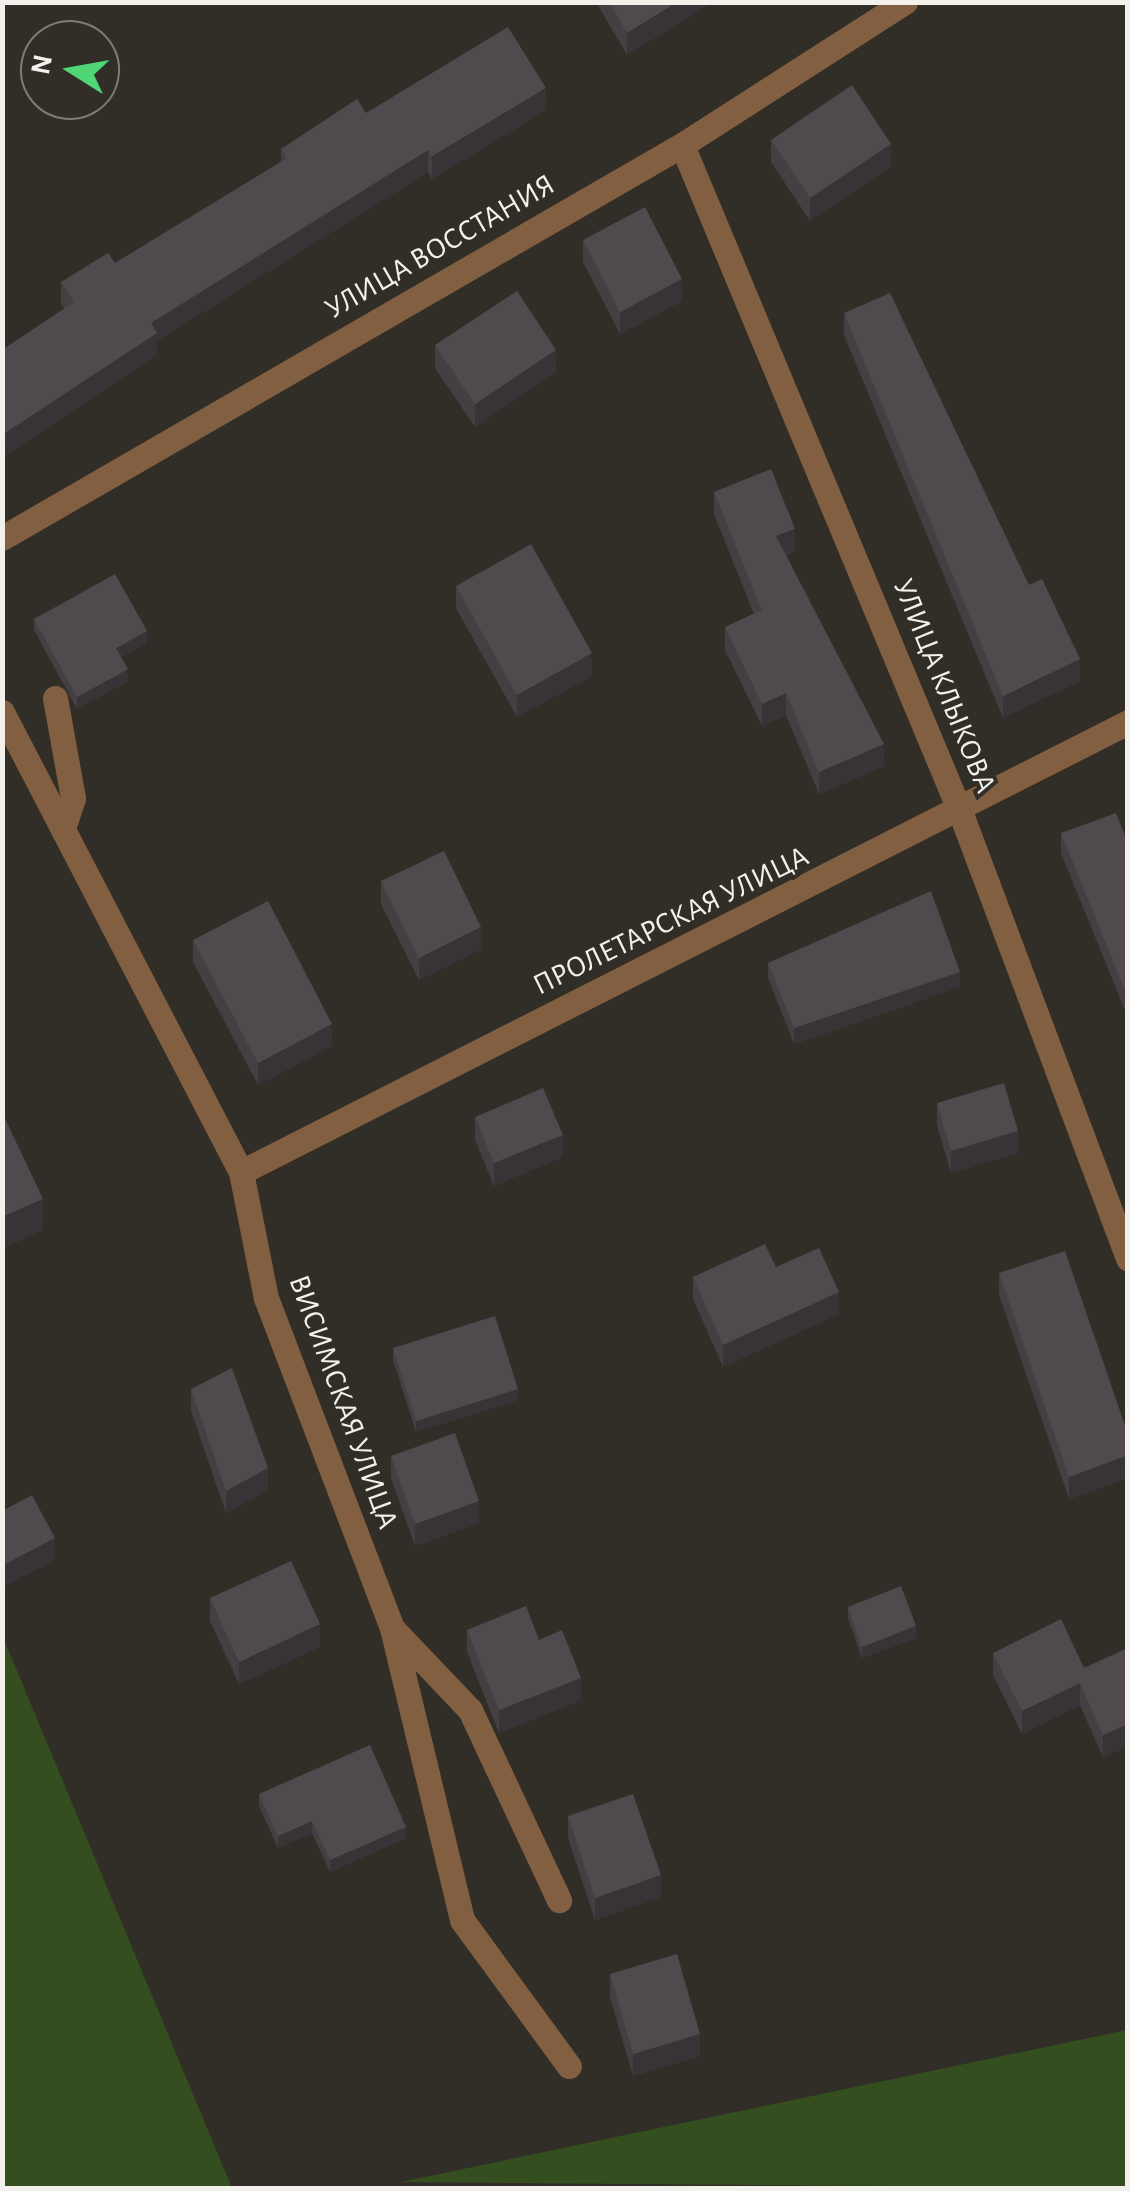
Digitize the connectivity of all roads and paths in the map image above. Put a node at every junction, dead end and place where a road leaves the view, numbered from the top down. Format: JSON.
{"nodes":[{"id":1,"x":905,"y":2,"type":"edge"},
{"id":2,"x":682,"y":144,"type":"junction"},
{"id":3,"x":2,"y":538,"type":"edge"},
{"id":4,"x":55,"y":698,"type":"dead end"},
{"id":5,"x":2,"y":712,"type":"edge"},
{"id":6,"x":1128,"y":722,"type":"edge"},
{"id":7,"x":961,"y":814,"type":"junction"},
{"id":8,"x":63,"y":829,"type":"junction"},
{"id":9,"x":241,"y":1172,"type":"junction"},
{"id":10,"x":1128,"y":1260,"type":"edge"},
{"id":11,"x":392,"y":1628,"type":"junction"},
{"id":12,"x":558,"y":1900,"type":"dead end"},
{"id":13,"x":568,"y":2066,"type":"dead end"}],
"edges":[{"from":1,"to":2,"type":"street","name":"УЛИЦА ВОССТАНИЯ"},
{"from":2,"to":3,"type":"street","name":"УЛИЦА ВОССТАНИЯ"},
{"from":2,"to":7,"type":"street","name":"УЛИЦА КЛЫКОВА"},
{"from":4,"to":8,"type":"street"},
{"from":5,"to":8,"type":"street","name":"ВИСИМСКАЯ УЛИЦА"},
{"from":6,"to":7,"type":"street","name":"ПРОЛЕТАРСКАЯ УЛИЦА"},
{"from":7,"to":9,"type":"street","name":"ПРОЛЕТАРСКАЯ УЛИЦА"},
{"from":7,"to":10,"type":"street","name":"УЛИЦА КЛЫКОВА"},
{"from":8,"to":9,"type":"street","name":"ВИСИМСКАЯ УЛИЦА"},
{"from":9,"to":11,"type":"street","name":"ВИСИМСКАЯ УЛИЦА"},
{"from":11,"to":12,"type":"street"},
{"from":11,"to":13,"type":"street","name":"ВИСИМСКАЯ УЛИЦА"}]}
